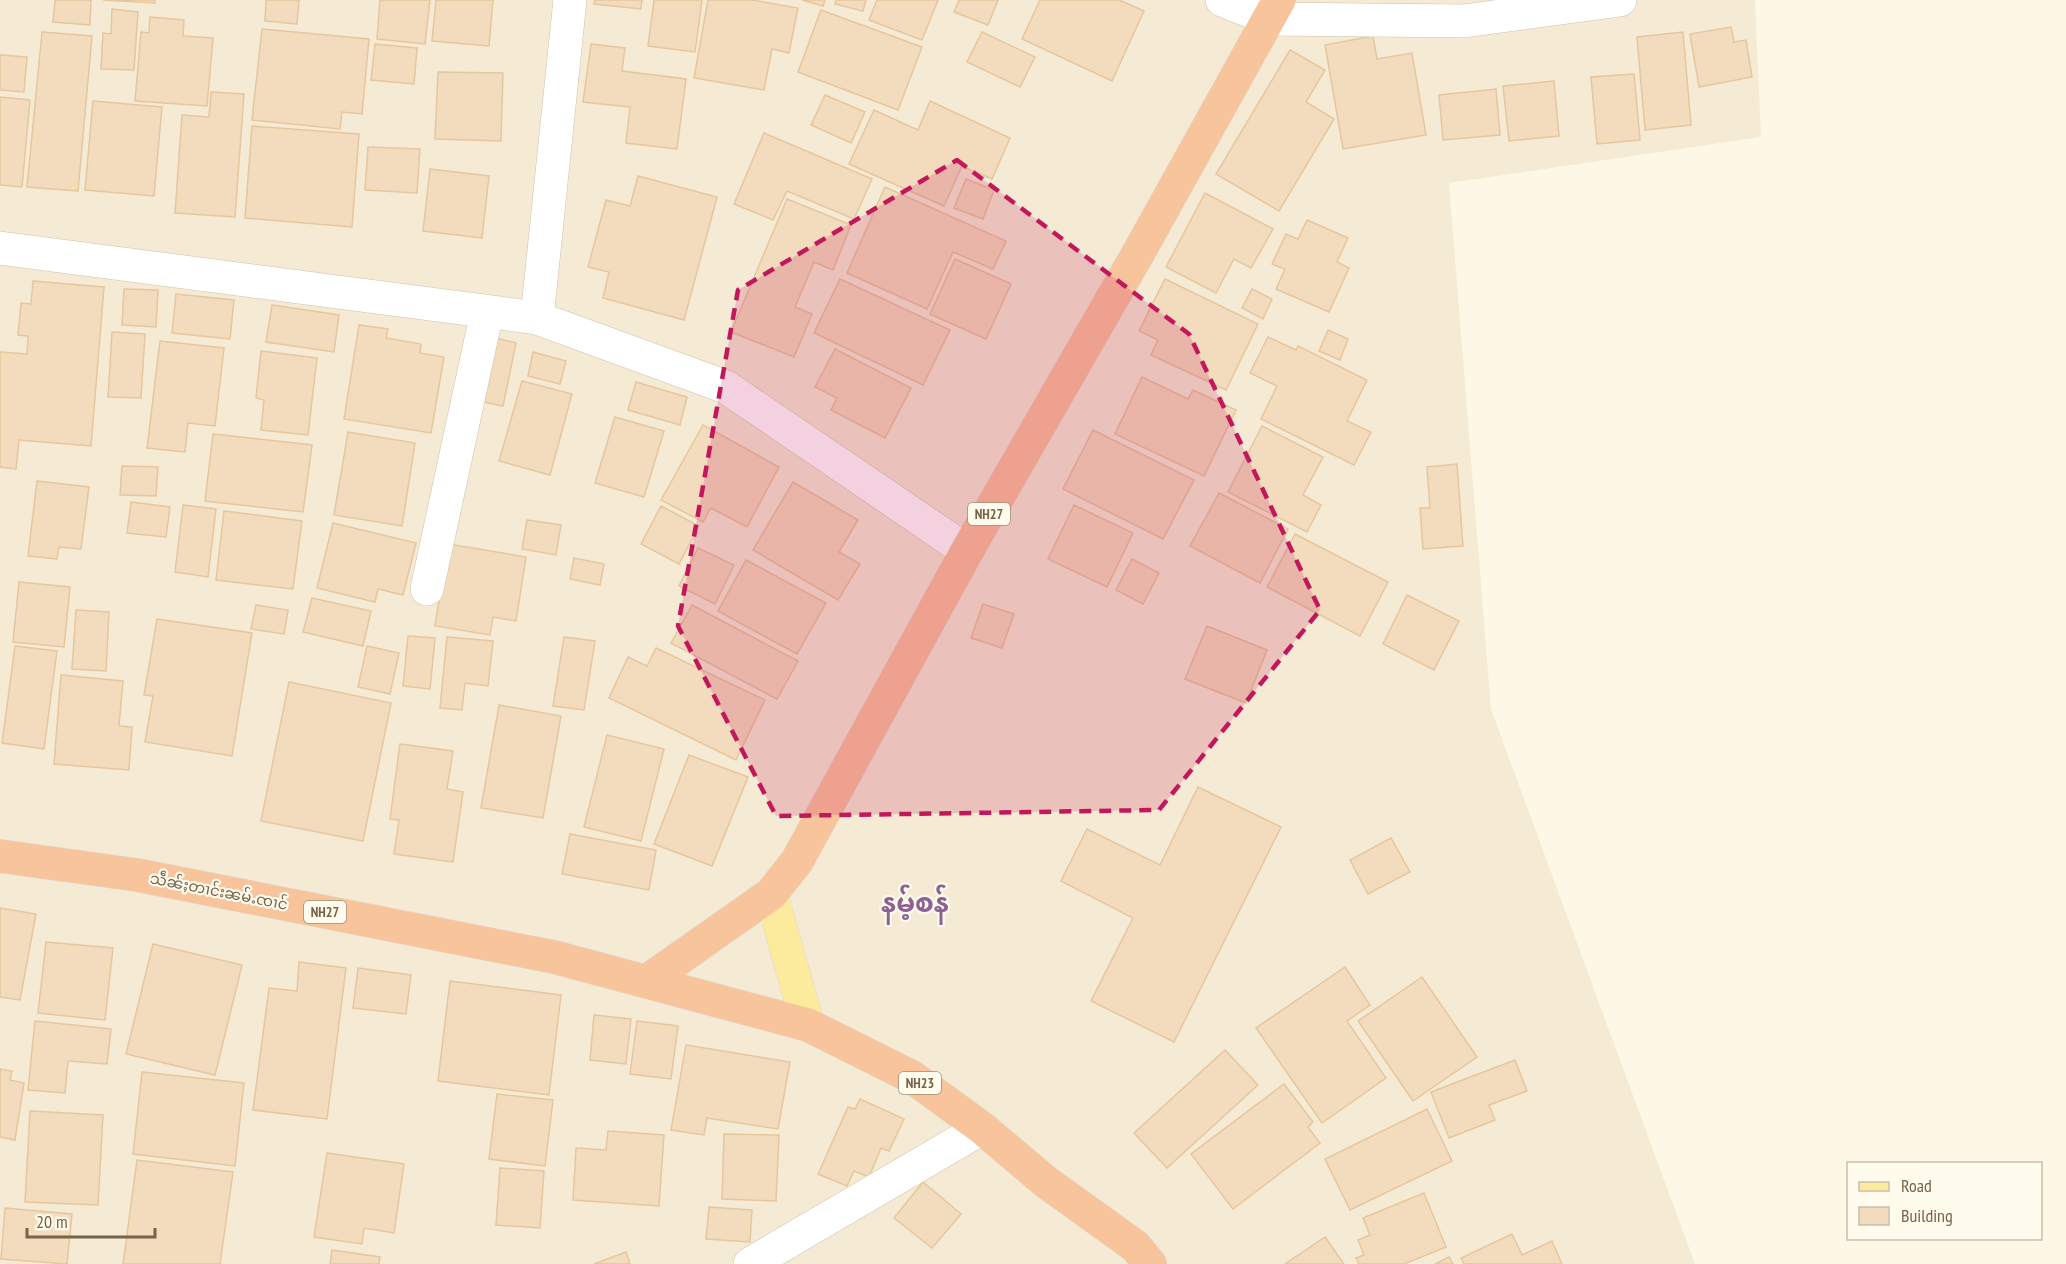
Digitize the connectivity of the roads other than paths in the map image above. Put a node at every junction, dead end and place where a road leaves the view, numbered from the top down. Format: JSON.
{"nodes":[{"id":1,"x":570,"y":0,"type":"edge"},
{"id":2,"x":1222,"y":0,"type":"edge"},
{"id":3,"x":1620,"y":0,"type":"edge"},
{"id":4,"x":1274,"y":9,"type":"edge"},
{"id":5,"x":0,"y":248,"type":"edge"},
{"id":6,"x":487,"y":312,"type":"junction"},
{"id":7,"x":537,"y":318,"type":"junction"},
{"id":8,"x":967,"y":551,"type":"junction"},
{"id":9,"x":427,"y":589,"type":"dead end"},
{"id":10,"x":0,"y":856,"type":"edge"},
{"id":11,"x":771,"y":894,"type":"junction"},
{"id":12,"x":647,"y":981,"type":"junction"},
{"id":13,"x":808,"y":1025,"type":"junction"},
{"id":14,"x":982,"y":1128,"type":"junction"},
{"id":15,"x":750,"y":1264,"type":"edge"},
{"id":16,"x":1150,"y":1264,"type":"edge"}],
"edges":[{"from":1,"to":7,"type":"street"},
{"from":2,"to":4,"type":"street"},
{"from":3,"to":4,"type":"street"},
{"from":4,"to":8,"type":"highway","number":"NH27"},
{"from":5,"to":6,"type":"street"},
{"from":6,"to":7,"type":"street"},
{"from":6,"to":9,"type":"street"},
{"from":7,"to":8,"type":"street"},
{"from":8,"to":11,"type":"highway","number":"NH27"},
{"from":10,"to":12,"type":"highway","name":"သဵၼ်ႈတၢင်းၼမ်ႉၸၢင်","number":"NH27"},
{"from":11,"to":12,"type":"highway","number":"NH27"},
{"from":11,"to":13,"type":"main road"},
{"from":12,"to":13,"type":"highway","number":"NH23"},
{"from":13,"to":14,"type":"highway","number":"NH23"},
{"from":14,"to":15,"type":"street"},
{"from":14,"to":16,"type":"highway","number":"NH23"}]}
